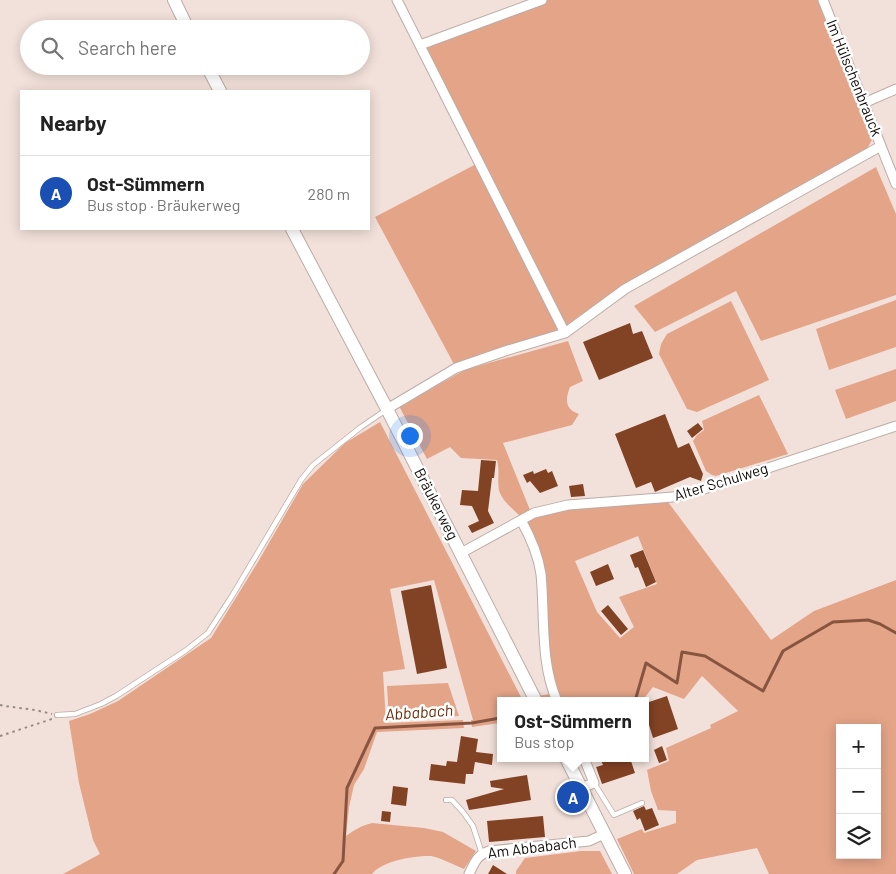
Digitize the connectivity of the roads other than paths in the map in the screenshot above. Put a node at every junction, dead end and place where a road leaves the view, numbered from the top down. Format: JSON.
{"nodes":[{"id":1,"x":174,"y":0,"type":"edge"},
{"id":2,"x":397,"y":0,"type":"edge"},
{"id":3,"x":542,"y":0,"type":"edge"},
{"id":4,"x":823,"y":0,"type":"edge"},
{"id":5,"x":184,"y":20,"type":"edge"},
{"id":6,"x":420,"y":46,"type":"junction"},
{"id":7,"x":212,"y":75,"type":"edge"},
{"id":8,"x":896,"y":89,"type":"edge"},
{"id":9,"x":219,"y":90,"type":"edge"},
{"id":10,"x":864,"y":103,"type":"junction"},
{"id":11,"x":881,"y":146,"type":"junction"},
{"id":12,"x":896,"y":184,"type":"edge"},
{"id":13,"x":293,"y":230,"type":"edge"},
{"id":14,"x":565,"y":333,"type":"junction"},
{"id":15,"x":387,"y":409,"type":"junction"},
{"id":16,"x":896,"y":426,"type":"edge"},
{"id":17,"x":521,"y":520,"type":"junction"},
{"id":18,"x":461,"y":553,"type":"junction"},
{"id":19,"x":534,"y":697,"type":"edge"},
{"id":20,"x":556,"y":697,"type":"edge"},
{"id":21,"x":57,"y":715,"type":"road end"},
{"id":22,"x":568,"y":762,"type":"edge"},
{"id":23,"x":586,"y":762,"type":"edge"},
{"id":24,"x":594,"y":783,"type":"junction"},
{"id":25,"x":582,"y":788,"type":"junction"},
{"id":26,"x":446,"y":800,"type":"dead end"},
{"id":27,"x":642,"y":803,"type":"dead end"},
{"id":28,"x":604,"y":834,"type":"junction"},
{"id":29,"x":482,"y":854,"type":"junction"},
{"id":30,"x":469,"y":874,"type":"edge"},
{"id":31,"x":625,"y":874,"type":"edge"}],
"edges":[{"from":1,"to":5,"type":"main road"},
{"from":2,"to":6,"type":"street"},
{"from":3,"to":6,"type":"street"},
{"from":4,"to":10,"type":"street","name":"Im Hülschenbrauck"},
{"from":6,"to":14,"type":"street"},
{"from":7,"to":9,"type":"main road"},
{"from":8,"to":10,"type":"street"},
{"from":10,"to":11,"type":"street","name":"Im Hülschenbrauck"},
{"from":11,"to":12,"type":"street","name":"Im Hülschenbrauck"},
{"from":11,"to":14,"type":"street"},
{"from":13,"to":15,"type":"main road","name":"Bräukerweg"},
{"from":14,"to":15,"type":"street"},
{"from":15,"to":18,"type":"main road","name":"Bräukerweg"},
{"from":15,"to":21,"type":"lane"},
{"from":16,"to":17,"type":"street","name":"Alter Schulweg"},
{"from":17,"to":18,"type":"street","name":"Alter Schulweg"},
{"from":17,"to":20,"type":"street"},
{"from":18,"to":19,"type":"main road","name":"Bräukerweg"},
{"from":22,"to":25,"type":"main road"},
{"from":23,"to":24,"type":"street"},
{"from":24,"to":25,"type":"street"},
{"from":24,"to":27,"type":"lane"},
{"from":25,"to":28,"type":"main road"},
{"from":26,"to":29,"type":"lane"},
{"from":28,"to":29,"type":"street","name":"Am Abbabach"},
{"from":28,"to":31,"type":"main road"},
{"from":29,"to":30,"type":"street","name":"Am Abbabach"}]}
